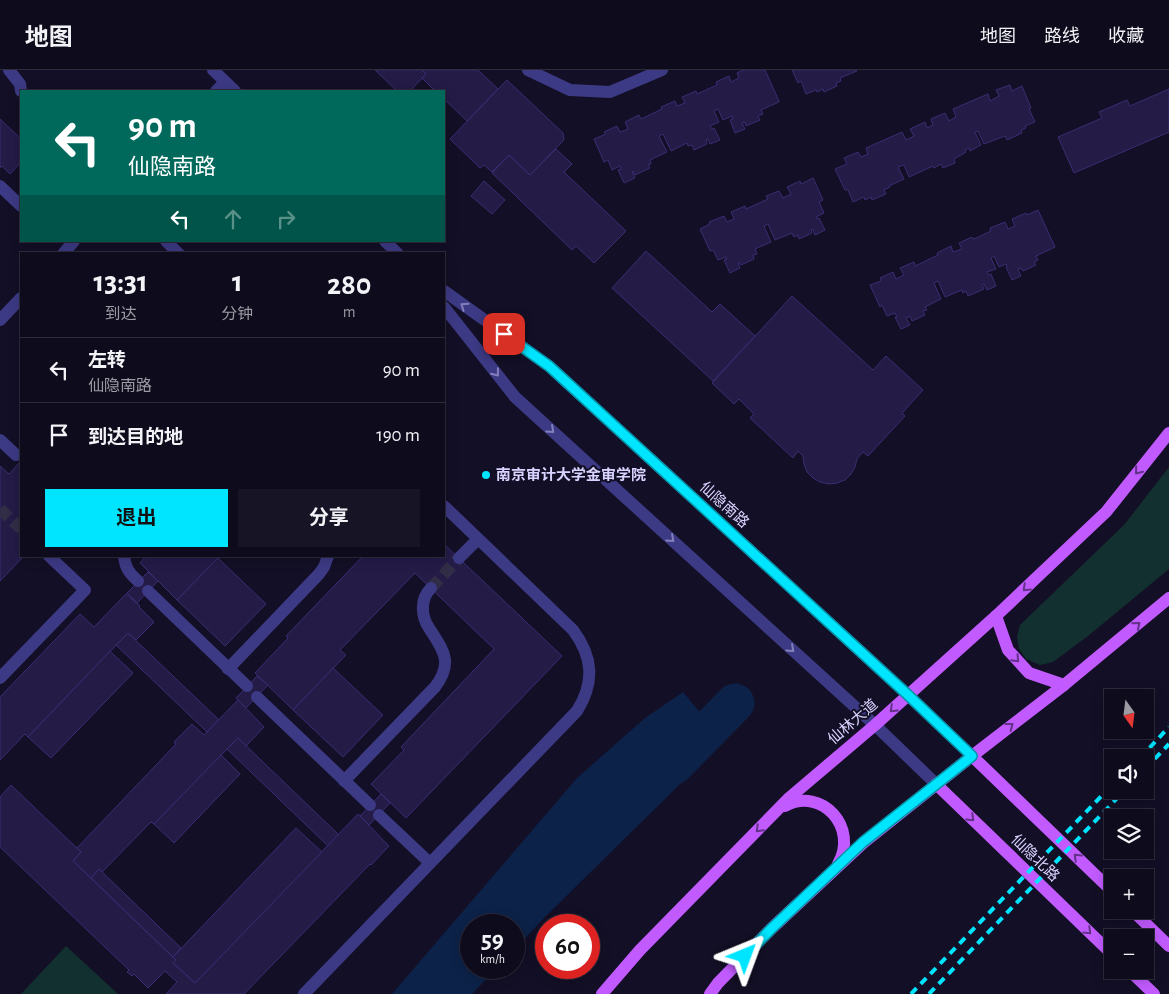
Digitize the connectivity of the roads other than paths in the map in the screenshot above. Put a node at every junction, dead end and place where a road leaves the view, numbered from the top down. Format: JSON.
{"nodes":[{"id":1,"x":9,"y":70,"type":"edge"},
{"id":2,"x":212,"y":70,"type":"edge"},
{"id":3,"x":528,"y":70,"type":"edge"},
{"id":4,"x":662,"y":70,"type":"edge"},
{"id":5,"x":225,"y":82,"type":"junction"},
{"id":6,"x":22,"y":90,"type":"edge"},
{"id":7,"x":217,"y":90,"type":"edge"},
{"id":8,"x":233,"y":90,"type":"edge"},
{"id":9,"x":0,"y":186,"type":"edge"},
{"id":10,"x":20,"y":205,"type":"edge"},
{"id":11,"x":167,"y":242,"type":"edge"},
{"id":12,"x":386,"y":242,"type":"edge"},
{"id":13,"x":177,"y":252,"type":"edge"},
{"id":14,"x":396,"y":252,"type":"edge"},
{"id":15,"x":445,"y":292,"type":"edge"},
{"id":16,"x":20,"y":299,"type":"edge"},
{"id":17,"x":445,"y":308,"type":"edge"},
{"id":18,"x":0,"y":320,"type":"edge"},
{"id":19,"x":1169,"y":434,"type":"edge"},
{"id":20,"x":0,"y":440,"type":"edge"},
{"id":21,"x":16,"y":455,"type":"dead end"},
{"id":22,"x":445,"y":507,"type":"edge"},
{"id":23,"x":478,"y":539,"type":"junction"},
{"id":24,"x":50,"y":557,"type":"edge"},
{"id":25,"x":124,"y":557,"type":"edge"},
{"id":26,"x":328,"y":557,"type":"edge"},
{"id":27,"x":459,"y":558,"type":"tunnel mouth"},
{"id":28,"x":138,"y":581,"type":"dead end"},
{"id":29,"x":431,"y":588,"type":"tunnel mouth"},
{"id":30,"x":148,"y":591,"type":"dead end"},
{"id":31,"x":1169,"y":598,"type":"edge"},
{"id":32,"x":996,"y":616,"type":"junction"},
{"id":33,"x":228,"y":669,"type":"junction"},
{"id":34,"x":0,"y":678,"type":"edge"},
{"id":35,"x":1064,"y":685,"type":"junction"},
{"id":36,"x":247,"y":686,"type":"dead end"},
{"id":37,"x":908,"y":695,"type":"junction"},
{"id":38,"x":257,"y":697,"type":"dead end"},
{"id":39,"x":875,"y":725,"type":"junction"},
{"id":40,"x":972,"y":756,"type":"junction"},
{"id":41,"x":344,"y":781,"type":"junction"},
{"id":42,"x":936,"y":784,"type":"junction"},
{"id":43,"x":370,"y":805,"type":"dead end"},
{"id":44,"x":779,"y":809,"type":"junction"},
{"id":45,"x":379,"y":814,"type":"dead end"},
{"id":46,"x":430,"y":863,"type":"junction"},
{"id":47,"x":836,"y":868,"type":"junction"},
{"id":48,"x":1104,"y":883,"type":"edge"},
{"id":49,"x":1141,"y":919,"type":"edge"},
{"id":50,"x":1104,"y":946,"type":"edge"},
{"id":51,"x":1169,"y":946,"type":"edge"},
{"id":52,"x":1138,"y":979,"type":"edge"},
{"id":53,"x":304,"y":994,"type":"edge"},
{"id":54,"x":602,"y":994,"type":"edge"},
{"id":55,"x":710,"y":994,"type":"edge"},
{"id":56,"x":1154,"y":994,"type":"edge"}],
"edges":[{"from":1,"to":6,"type":"street"},
{"from":2,"to":5,"type":"street"},
{"from":3,"to":4,"type":"street"},
{"from":5,"to":7,"type":"street"},
{"from":5,"to":8,"type":"street"},
{"from":9,"to":10,"type":"street"},
{"from":11,"to":13,"type":"street"},
{"from":12,"to":14,"type":"street"},
{"from":37,"to":15,"type":"street","name":"仙隐南路","one_way":true},
{"from":16,"to":18,"type":"street"},
{"from":17,"to":39,"type":"street","one_way":true},
{"from":19,"to":32,"type":"main road","name":"仙林大道","one_way":true},
{"from":20,"to":21,"type":"street"},
{"from":22,"to":23,"type":"street"},
{"from":23,"to":27,"type":"street"},
{"from":23,"to":46,"type":"street"},
{"from":24,"to":34,"type":"street"},
{"from":25,"to":28,"type":"street"},
{"from":26,"to":33,"type":"street"},
{"from":29,"to":41,"type":"street"},
{"from":30,"to":33,"type":"street"},
{"from":35,"to":31,"type":"main road","one_way":true},
{"from":32,"to":35,"type":"main road","one_way":true},
{"from":32,"to":37,"type":"main road","name":"仙林大道"},
{"from":33,"to":36,"type":"street"},
{"from":40,"to":35,"type":"main road","one_way":true},
{"from":37,"to":39,"type":"main road","name":"仙林大道","one_way":true},
{"from":37,"to":40,"type":"street","name":"仙隐南路"},
{"from":38,"to":41,"type":"street"},
{"from":39,"to":42,"type":"street"},
{"from":39,"to":44,"type":"main road","name":"仙林大道"},
{"from":40,"to":42,"type":"main road"},
{"from":48,"to":40,"type":"main road","name":"仙隐北路","one_way":true},
{"from":41,"to":43,"type":"street"},
{"from":42,"to":47,"type":"main road"},
{"from":42,"to":50,"type":"main road","name":"仙隐北路","one_way":true},
{"from":44,"to":47,"type":"main road"},
{"from":44,"to":54,"type":"main road","name":"仙林大道","one_way":true},
{"from":45,"to":46,"type":"street"},
{"from":46,"to":53,"type":"street"},
{"from":47,"to":55,"type":"main road"},
{"from":49,"to":51,"type":"main road"},
{"from":52,"to":56,"type":"main road"}]}
